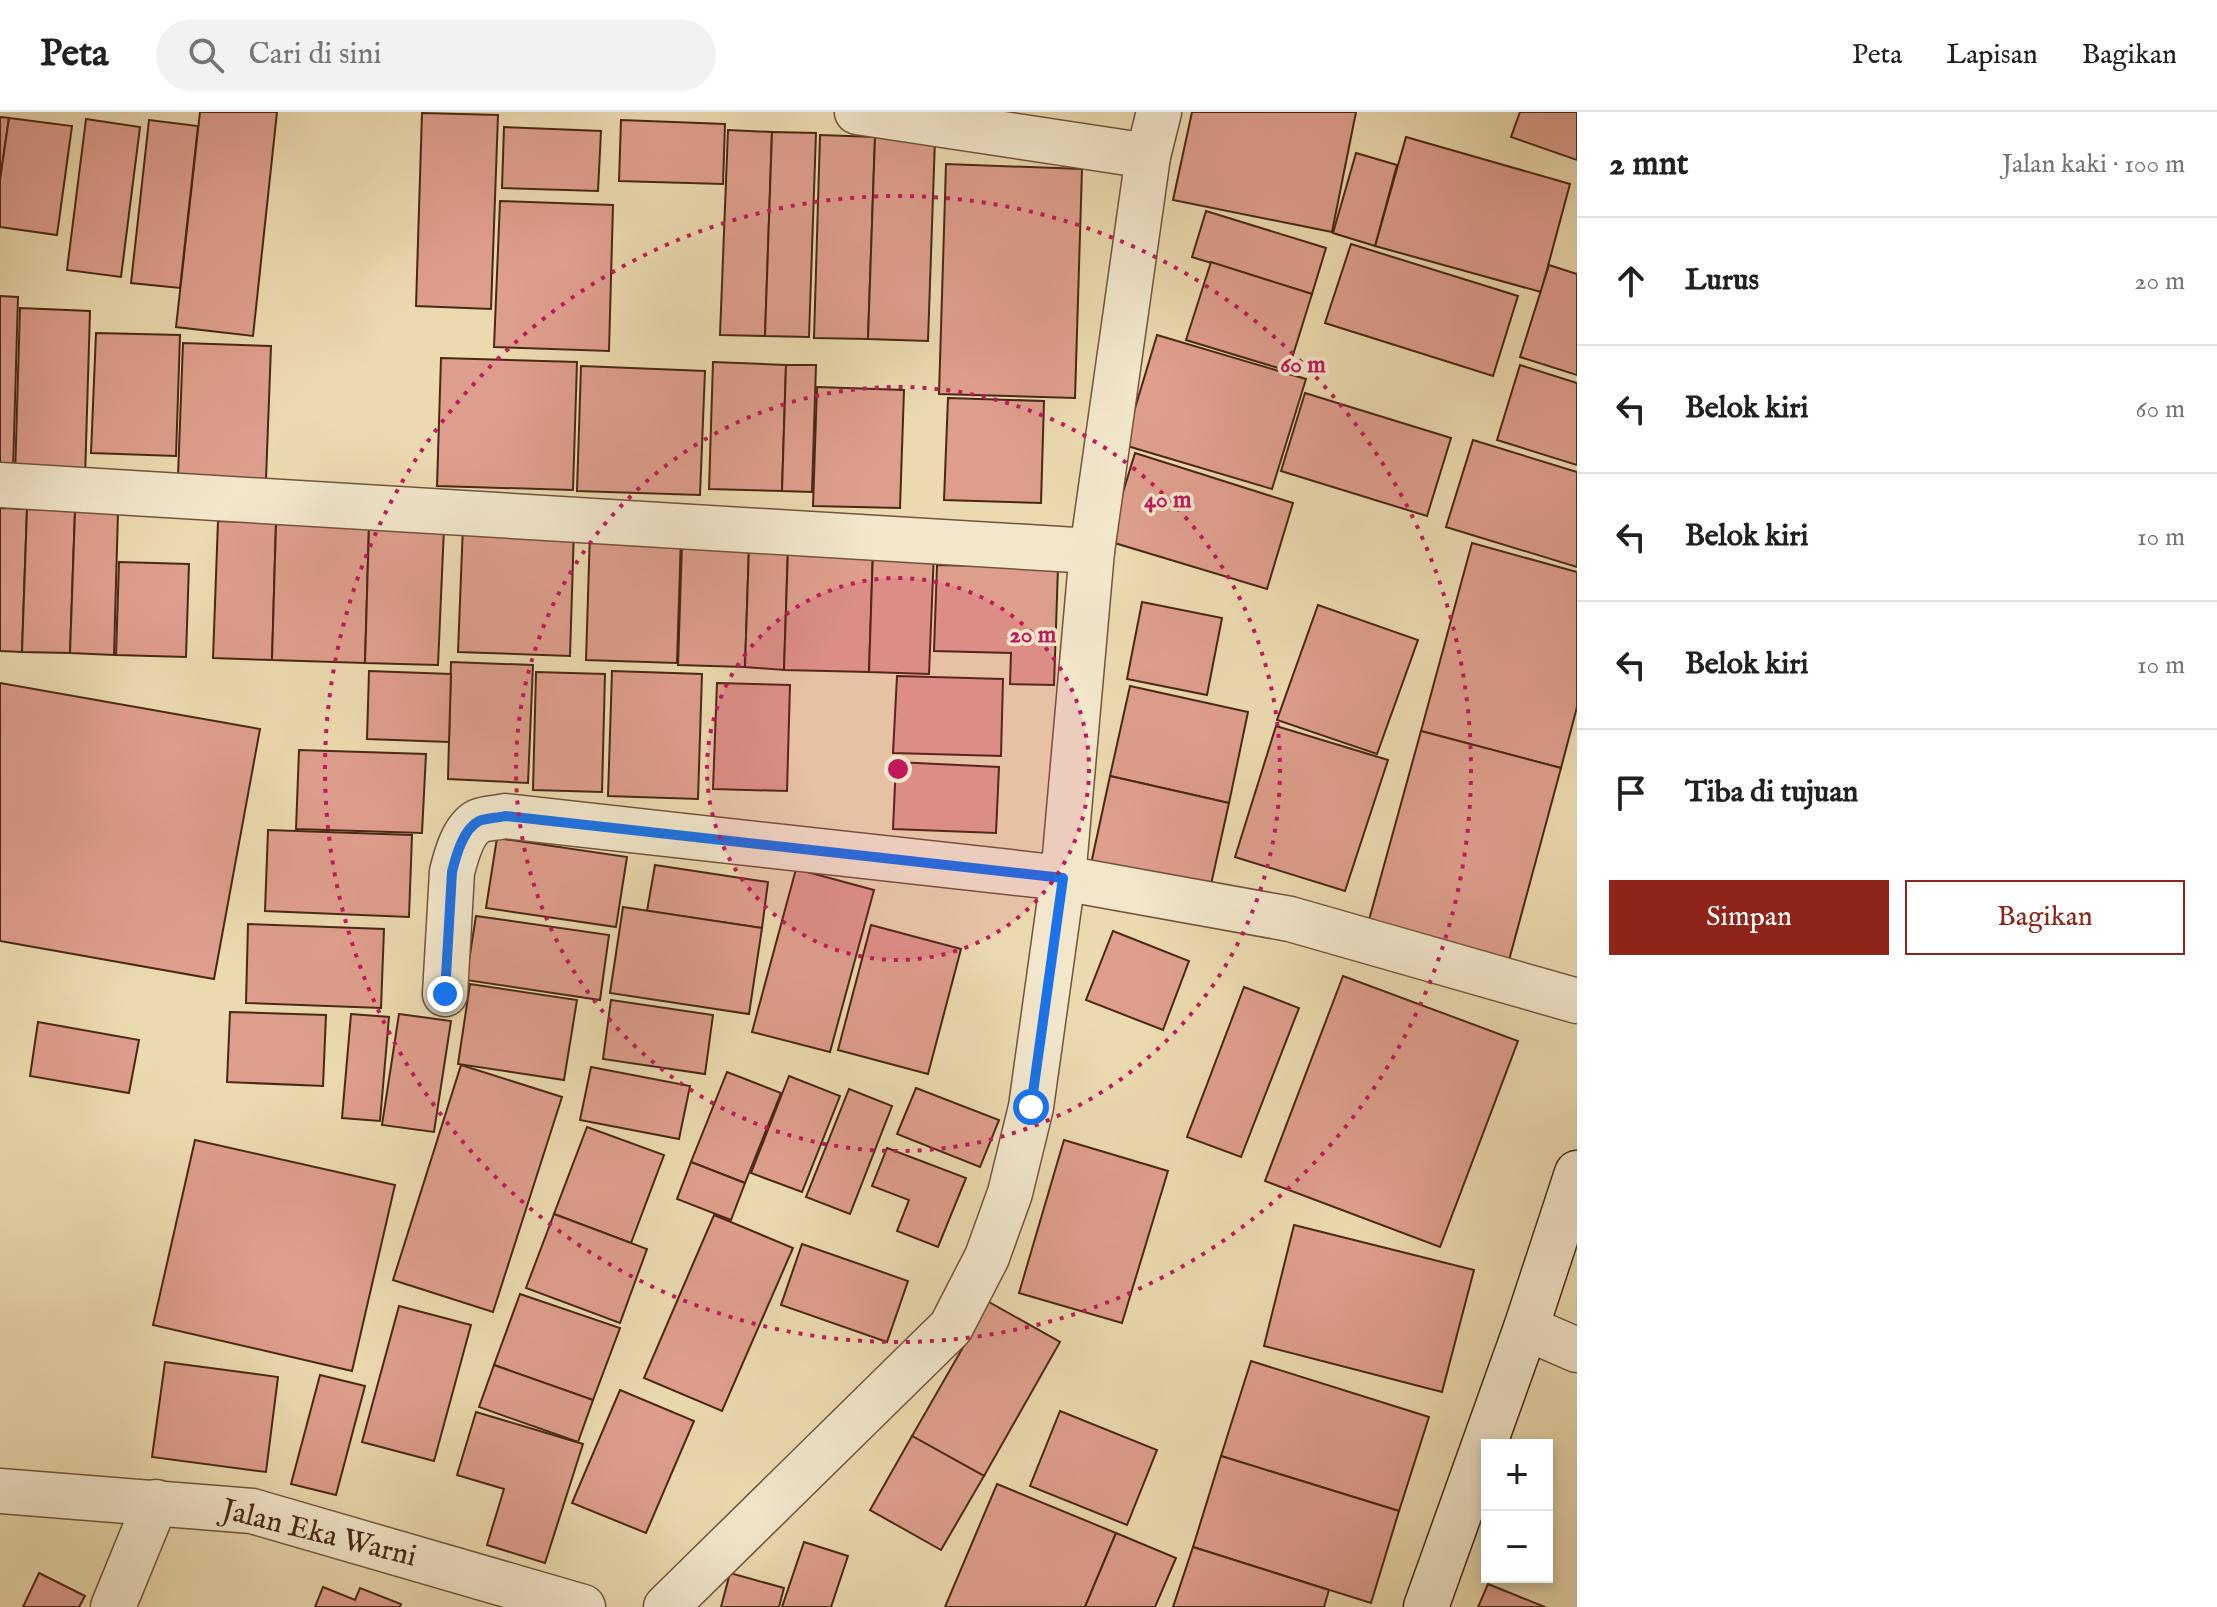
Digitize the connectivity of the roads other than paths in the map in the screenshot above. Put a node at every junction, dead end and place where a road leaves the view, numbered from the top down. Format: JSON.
{"nodes":[{"id":1,"x":857,"y":112,"type":"edge"},
{"id":2,"x":1159,"y":112,"type":"edge"},
{"id":3,"x":1148,"y":156,"type":"junction"},
{"id":4,"x":0,"y":485,"type":"edge"},
{"id":5,"x":1092,"y":551,"type":"junction"},
{"id":6,"x":1063,"y":878,"type":"junction"},
{"id":7,"x":445,"y":994,"type":"dead end"},
{"id":8,"x":1577,"y":1001,"type":"edge"},
{"id":9,"x":1577,"y":1173,"type":"edge"},
{"id":10,"x":1526,"y":1328,"type":"junction"},
{"id":11,"x":1577,"y":1350,"type":"edge"},
{"id":12,"x":0,"y":1491,"type":"edge"},
{"id":13,"x":156,"y":1502,"type":"junction"},
{"id":14,"x":113,"y":1607,"type":"edge"},
{"id":15,"x":583,"y":1607,"type":"edge"},
{"id":16,"x":666,"y":1607,"type":"edge"},
{"id":17,"x":1426,"y":1607,"type":"edge"}],
"edges":[{"from":1,"to":3,"type":"street"},
{"from":2,"to":3,"type":"street"},
{"from":3,"to":5,"type":"street"},
{"from":4,"to":5,"type":"street"},
{"from":5,"to":6,"type":"street"},
{"from":6,"to":7,"type":"street"},
{"from":6,"to":8,"type":"street"},
{"from":6,"to":16,"type":"street"},
{"from":9,"to":10,"type":"street"},
{"from":10,"to":11,"type":"street"},
{"from":10,"to":17,"type":"street"},
{"from":12,"to":13,"type":"street","name":"Jalan Eka Warni"},
{"from":13,"to":14,"type":"street"},
{"from":13,"to":15,"type":"street","name":"Jalan Eka Warni"}]}
